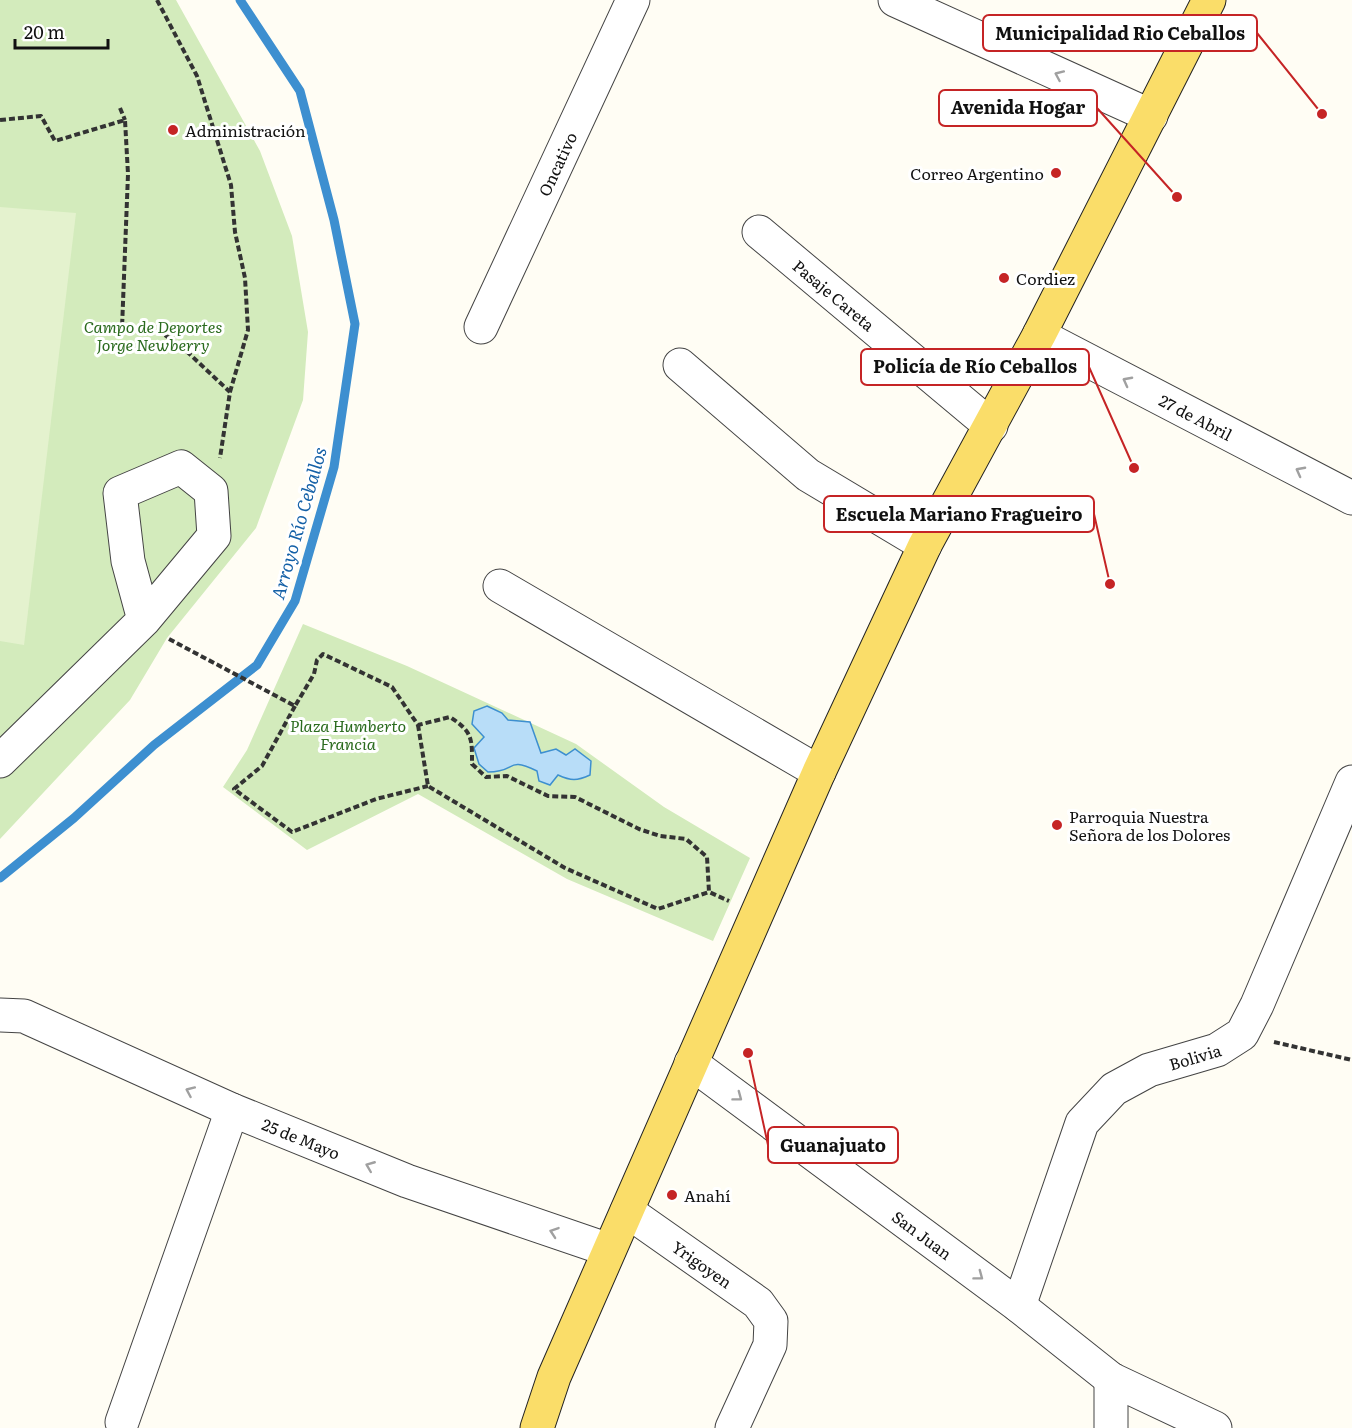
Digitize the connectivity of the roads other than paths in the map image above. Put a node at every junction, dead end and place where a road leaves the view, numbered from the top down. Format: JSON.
{"nodes":[{"id":1,"x":633,"y":0,"type":"edge"},
{"id":2,"x":896,"y":0,"type":"edge"},
{"id":3,"x":1209,"y":0,"type":"edge"},
{"id":4,"x":1151,"y":116,"type":"junction"},
{"id":5,"x":759,"y":232,"type":"dead end"},
{"id":6,"x":481,"y":327,"type":"dead end"},
{"id":7,"x":1039,"y":335,"type":"junction"},
{"id":8,"x":680,"y":365,"type":"dead end"},
{"id":9,"x":992,"y":426,"type":"junction"},
{"id":10,"x":1352,"y":498,"type":"edge"},
{"id":11,"x":925,"y":545,"type":"junction"},
{"id":12,"x":500,"y":586,"type":"dead end"},
{"id":13,"x":156,"y":629,"type":"junction"},
{"id":14,"x":0,"y":761,"type":"edge"},
{"id":15,"x":819,"y":772,"type":"junction"},
{"id":16,"x":1352,"y":782,"type":"edge"},
{"id":17,"x":0,"y":1015,"type":"edge"},
{"id":18,"x":692,"y":1063,"type":"junction"},
{"id":19,"x":232,"y":1110,"type":"junction"},
{"id":20,"x":627,"y":1211,"type":"junction"},
{"id":21,"x":609,"y":1250,"type":"junction"},
{"id":22,"x":1019,"y":1306,"type":"junction"},
{"id":23,"x":1111,"y":1379,"type":"junction"},
{"id":24,"x":122,"y":1422,"type":"dead end"},
{"id":25,"x":537,"y":1428,"type":"edge"},
{"id":26,"x":732,"y":1428,"type":"edge"},
{"id":27,"x":1111,"y":1428,"type":"edge"},
{"id":28,"x":1215,"y":1428,"type":"edge"}],
"edges":[{"from":1,"to":6,"type":"street","name":"Oncativo"},
{"from":4,"to":2,"type":"street","one_way":true},
{"from":3,"to":4,"type":"main road"},
{"from":4,"to":7,"type":"main road"},
{"from":5,"to":9,"type":"street","name":"Pasaje Careta"},
{"from":7,"to":9,"type":"main road"},
{"from":10,"to":7,"type":"street","name":"27 de Abril","one_way":true},
{"from":8,"to":11,"type":"street"},
{"from":9,"to":11,"type":"main road"},
{"from":11,"to":15,"type":"main road"},
{"from":12,"to":15,"type":"street"},
{"from":13,"to":13,"type":"street"},
{"from":13,"to":14,"type":"street"},
{"from":15,"to":18,"type":"main road"},
{"from":16,"to":22,"type":"street","name":"Bolivia"},
{"from":19,"to":17,"type":"street","name":"25 de Mayo","one_way":true},
{"from":18,"to":20,"type":"main road"},
{"from":18,"to":22,"type":"street","name":"San Juan","one_way":true},
{"from":21,"to":19,"type":"street","name":"25 de Mayo","one_way":true},
{"from":19,"to":24,"type":"street"},
{"from":20,"to":21,"type":"main road"},
{"from":20,"to":26,"type":"street","name":"Yrigoyen"},
{"from":21,"to":25,"type":"main road"},
{"from":22,"to":23,"type":"street","name":"San Juan"},
{"from":23,"to":27,"type":"street"},
{"from":23,"to":28,"type":"street","name":"San Juan"}]}
